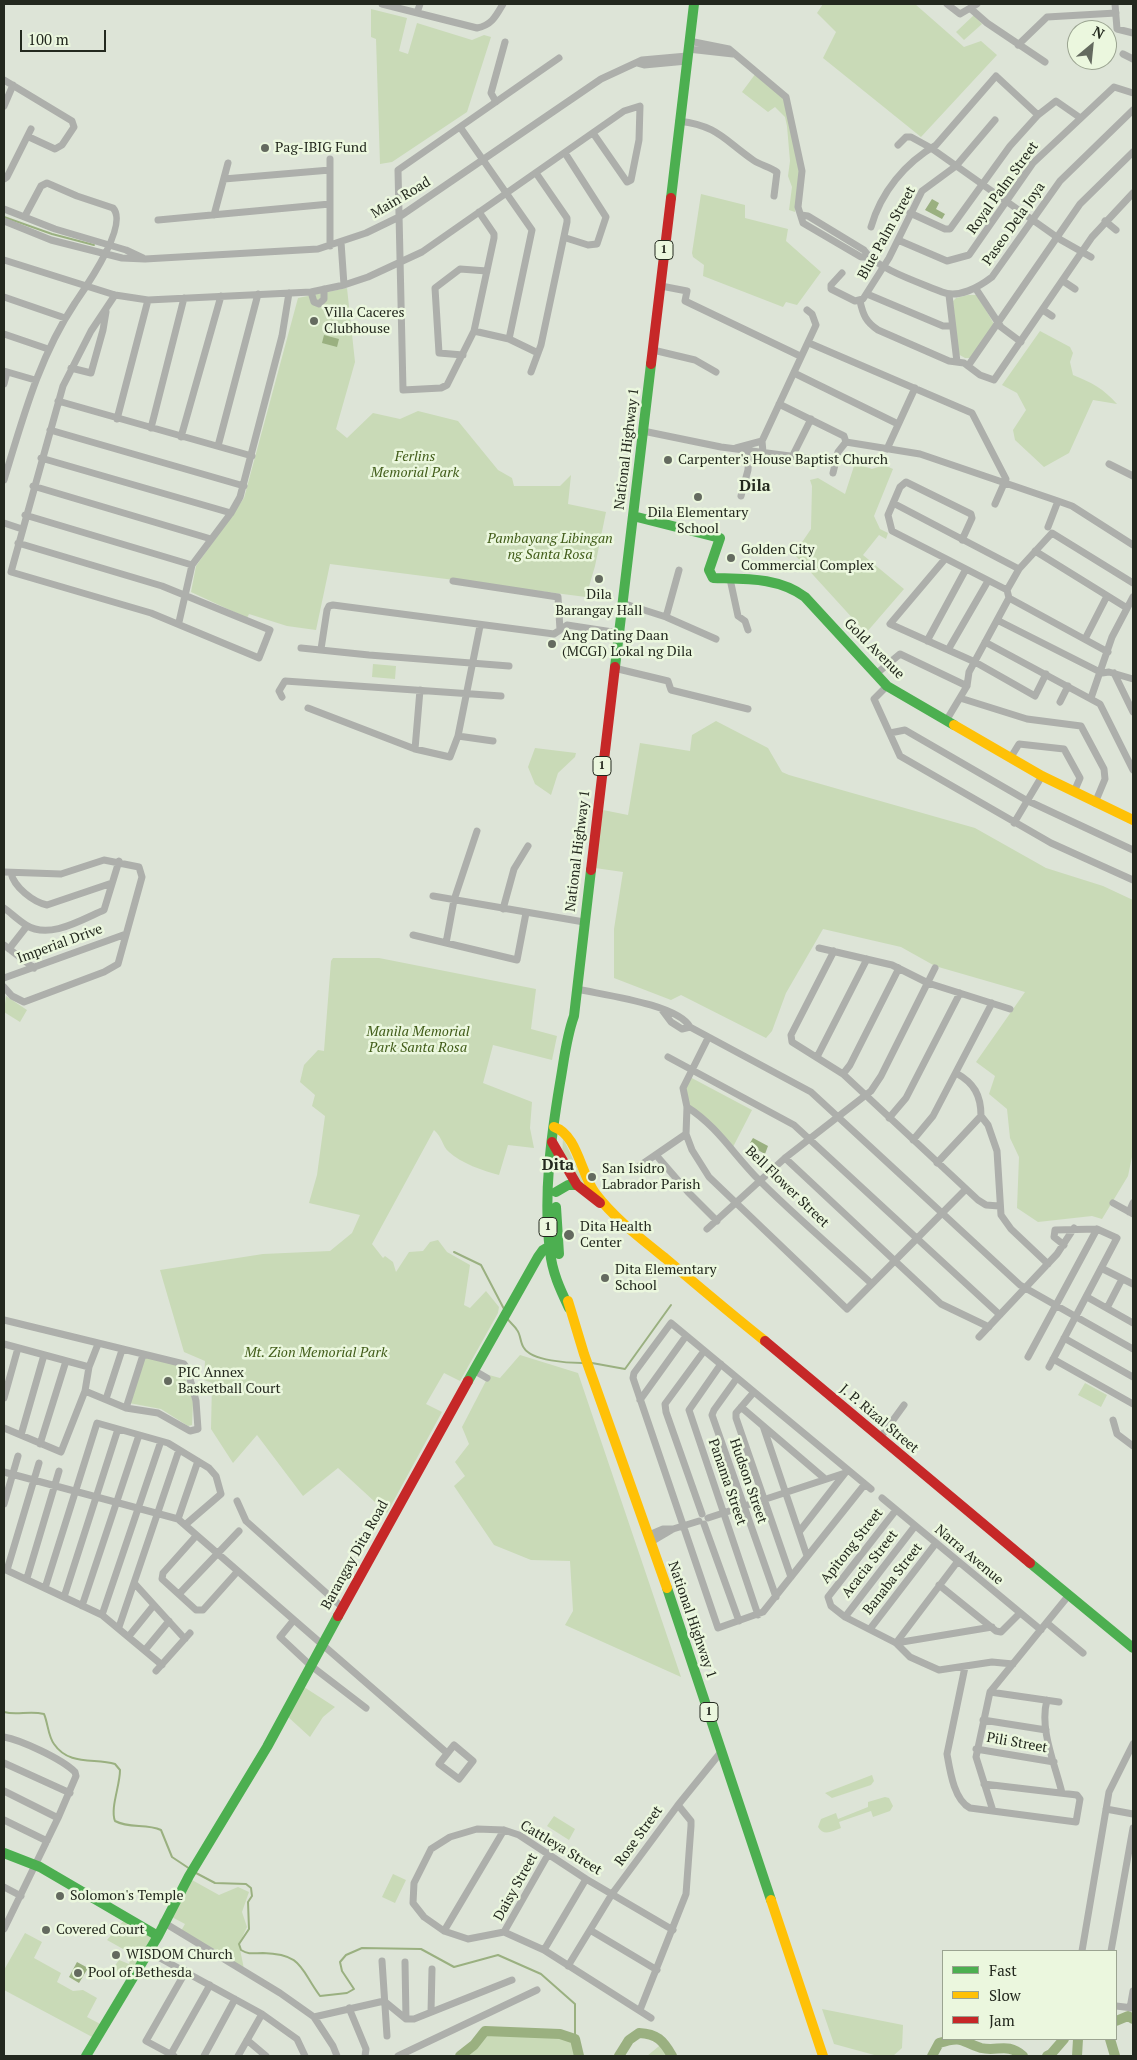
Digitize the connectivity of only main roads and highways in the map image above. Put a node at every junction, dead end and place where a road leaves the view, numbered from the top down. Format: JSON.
{"nodes":[{"id":1,"x":694,"y":4,"type":"edge"},
{"id":2,"x":633,"y":516,"type":"junction"},
{"id":3,"x":1133,"y":820,"type":"edge"},
{"id":4,"x":558,"y":1128,"type":"junction"},
{"id":5,"x":552,"y":1142,"type":"junction"},
{"id":6,"x":559,"y":1154,"type":"junction"},
{"id":7,"x":577,"y":1185,"type":"junction"},
{"id":8,"x":556,"y":1192,"type":"junction"},
{"id":9,"x":610,"y":1209,"type":"junction"},
{"id":10,"x":554,"y":1244,"type":"junction"},
{"id":11,"x":538,"y":1257,"type":"junction"},
{"id":12,"x":553,"y":1263,"type":"junction"},
{"id":13,"x":569,"y":1308,"type":"junction"},
{"id":14,"x":1133,"y":1648,"type":"edge"},
{"id":15,"x":4,"y":1853,"type":"edge"},
{"id":16,"x":158,"y":1936,"type":"junction"},
{"id":17,"x":89,"y":2055,"type":"edge"},
{"id":18,"x":823,"y":2055,"type":"edge"}],
"edges":[{"from":1,"to":2,"type":"main road","name":"National Highway 1","number":"1"},
{"from":2,"to":3,"type":"main road","name":"Gold Avenue"},
{"from":2,"to":4,"type":"main road","name":"National Highway 1","number":"1"},
{"from":4,"to":5,"type":"main road","name":"National Highway 1","number":"1"},
{"from":4,"to":6,"type":"main road","name":"National Highway 1","number":"1"},
{"from":4,"to":9,"type":"main road","name":"J. P. Rizal Street"},
{"from":5,"to":6,"type":"main road","name":"J. P. Rizal Street"},
{"from":5,"to":10,"type":"main road","name":"National Highway 1","number":"1"},
{"from":6,"to":7,"type":"main road","name":"J. P. Rizal Street"},
{"from":6,"to":8,"type":"main road","name":"National Highway 1","number":"1"},
{"from":7,"to":8,"type":"main road"},
{"from":7,"to":9,"type":"main road","name":"J. P. Rizal Street"},
{"from":8,"to":10,"type":"main road","name":"National Highway 1","number":"1"},
{"from":9,"to":14,"type":"main road","name":"J. P. Rizal Street"},
{"from":10,"to":11,"type":"main road","name":"Barangay Dita Road"},
{"from":10,"to":12,"type":"main road","name":"National Highway 1","number":"1"},
{"from":10,"to":13,"type":"main road","name":"National Highway 1","number":"1"},
{"from":11,"to":12,"type":"main road"},
{"from":11,"to":16,"type":"main road","name":"Barangay Dita Road"},
{"from":12,"to":13,"type":"main road","name":"National Highway 1","number":"1"},
{"from":13,"to":18,"type":"main road","name":"National Highway 1","number":"1"},
{"from":15,"to":16,"type":"main road"},
{"from":16,"to":17,"type":"main road","name":"Barangay Dita Road"}]}
